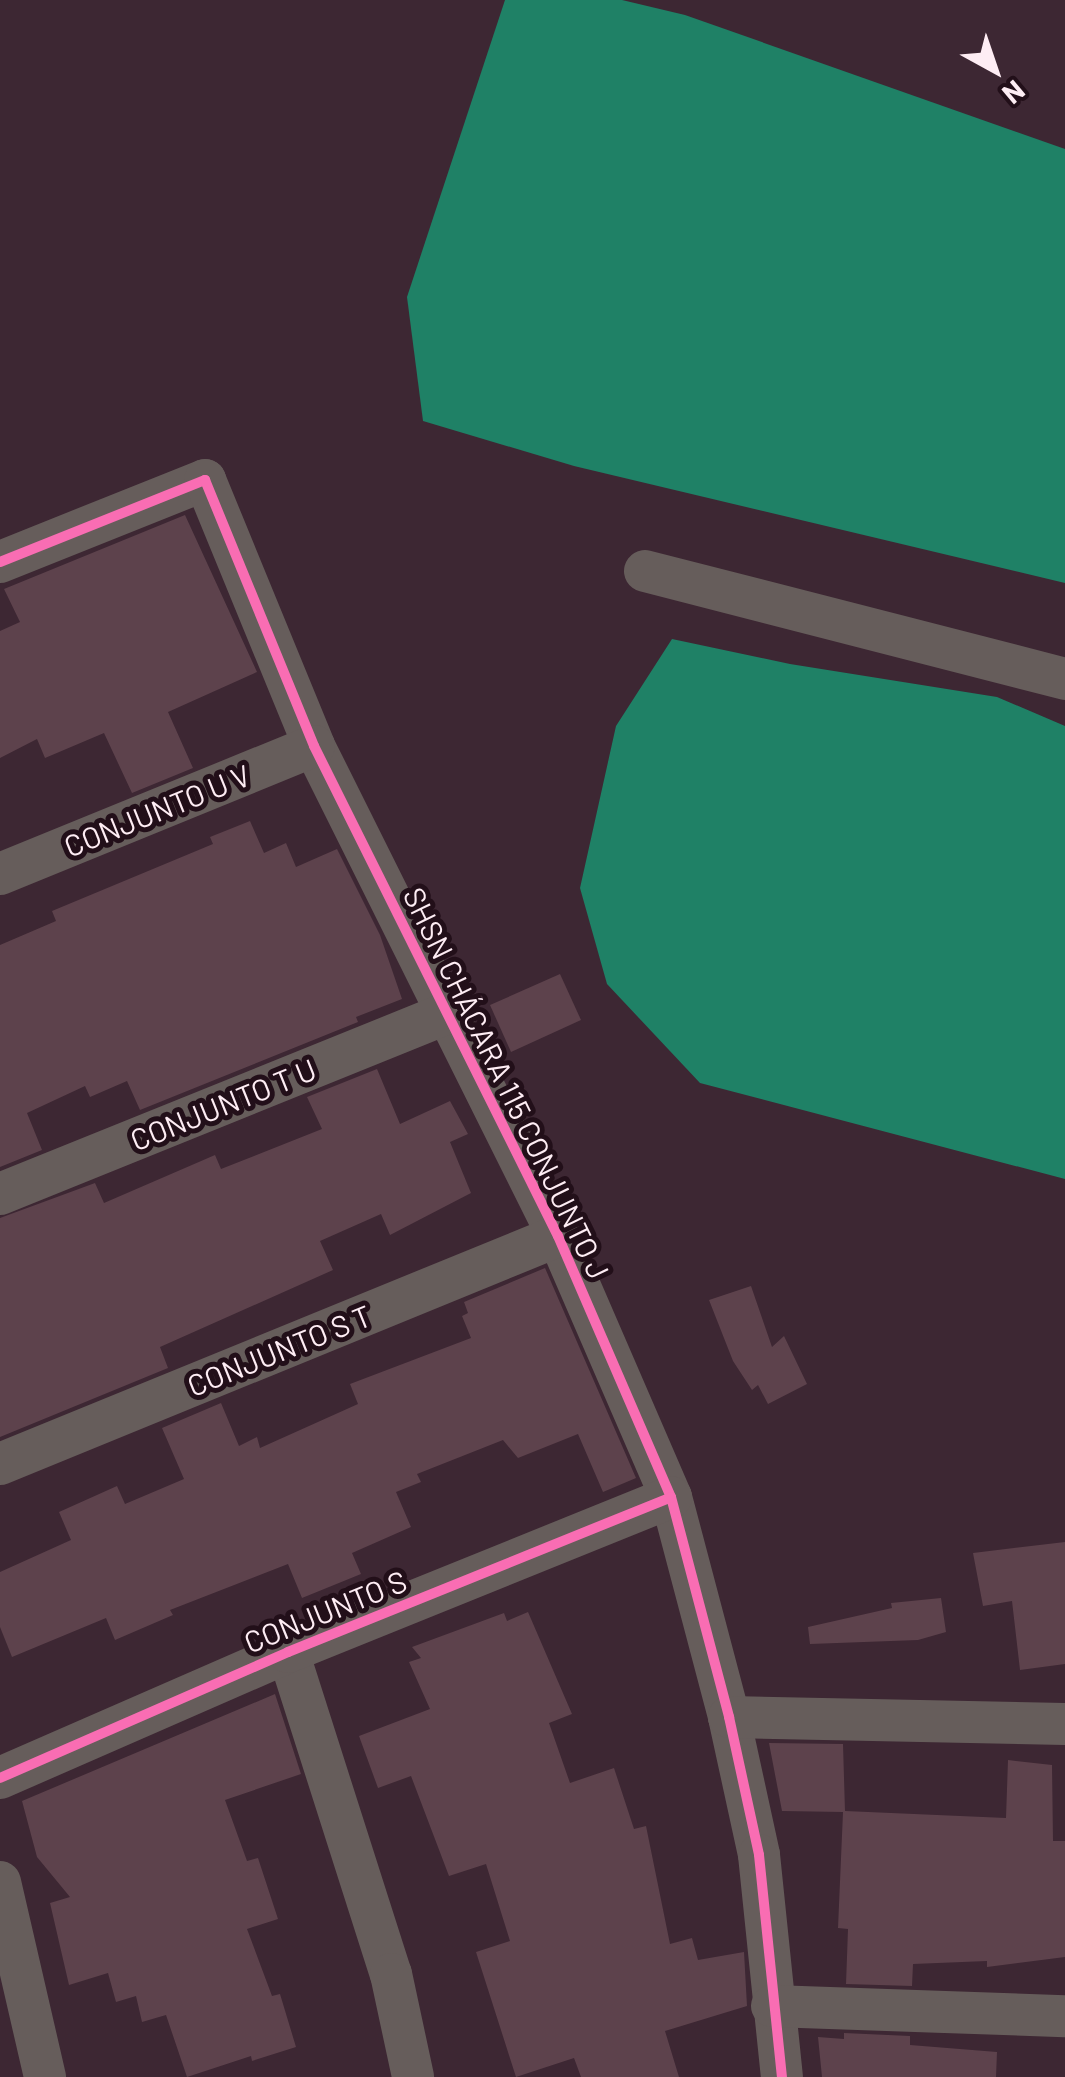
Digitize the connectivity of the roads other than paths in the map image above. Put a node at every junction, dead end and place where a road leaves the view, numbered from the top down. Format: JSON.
{"nodes":[{"id":1,"x":0,"y":562,"type":"edge"},
{"id":2,"x":645,"y":571,"type":"dead end"},
{"id":3,"x":1065,"y":679,"type":"edge"},
{"id":4,"x":314,"y":746,"type":"junction"},
{"id":5,"x":0,"y":874,"type":"edge"},
{"id":6,"x":446,"y":1014,"type":"junction"},
{"id":7,"x":0,"y":1194,"type":"edge"},
{"id":8,"x":558,"y":1236,"type":"junction"},
{"id":9,"x":0,"y":1464,"type":"edge"},
{"id":10,"x":672,"y":1497,"type":"junction"},
{"id":11,"x":288,"y":1652,"type":"junction"},
{"id":12,"x":729,"y":1717,"type":"junction"},
{"id":13,"x":1065,"y":1724,"type":"edge"},
{"id":14,"x":0,"y":1778,"type":"edge"},
{"id":15,"x":0,"y":1882,"type":"edge"},
{"id":16,"x":772,"y":2006,"type":"junction"},
{"id":17,"x":1065,"y":2016,"type":"edge"},
{"id":18,"x":46,"y":2077,"type":"edge"},
{"id":19,"x":413,"y":2077,"type":"edge"},
{"id":20,"x":782,"y":2077,"type":"edge"}],
"edges":[{"from":1,"to":4,"type":"street","name":"SHSN CHÁCARA 115 CONJUNTO J"},
{"from":2,"to":3,"type":"street"},
{"from":4,"to":5,"type":"street","name":"CONJUNTO U V"},
{"from":4,"to":6,"type":"street","name":"SHSN CHÁCARA 115 CONJUNTO J"},
{"from":6,"to":7,"type":"street","name":"CONJUNTO T U"},
{"from":6,"to":8,"type":"street","name":"SHSN CHÁCARA 115 CONJUNTO J"},
{"from":8,"to":9,"type":"street","name":"CONJUNTO S T"},
{"from":8,"to":10,"type":"street","name":"SHSN CHÁCARA 115 CONJUNTO J"},
{"from":10,"to":11,"type":"street","name":"CONJUNTO S"},
{"from":10,"to":12,"type":"street","name":"SHSN CHÁCARA 115 CONJUNTO J"},
{"from":11,"to":14,"type":"street","name":"CONJUNTO S"},
{"from":11,"to":19,"type":"street"},
{"from":12,"to":13,"type":"street"},
{"from":12,"to":16,"type":"street","name":"SHSN CHÁCARA 115 CONJUNTO J"},
{"from":15,"to":18,"type":"street"},
{"from":16,"to":17,"type":"street"},
{"from":16,"to":20,"type":"street","name":"SHSN CHÁCARA 115 CONJUNTO J"}]}
